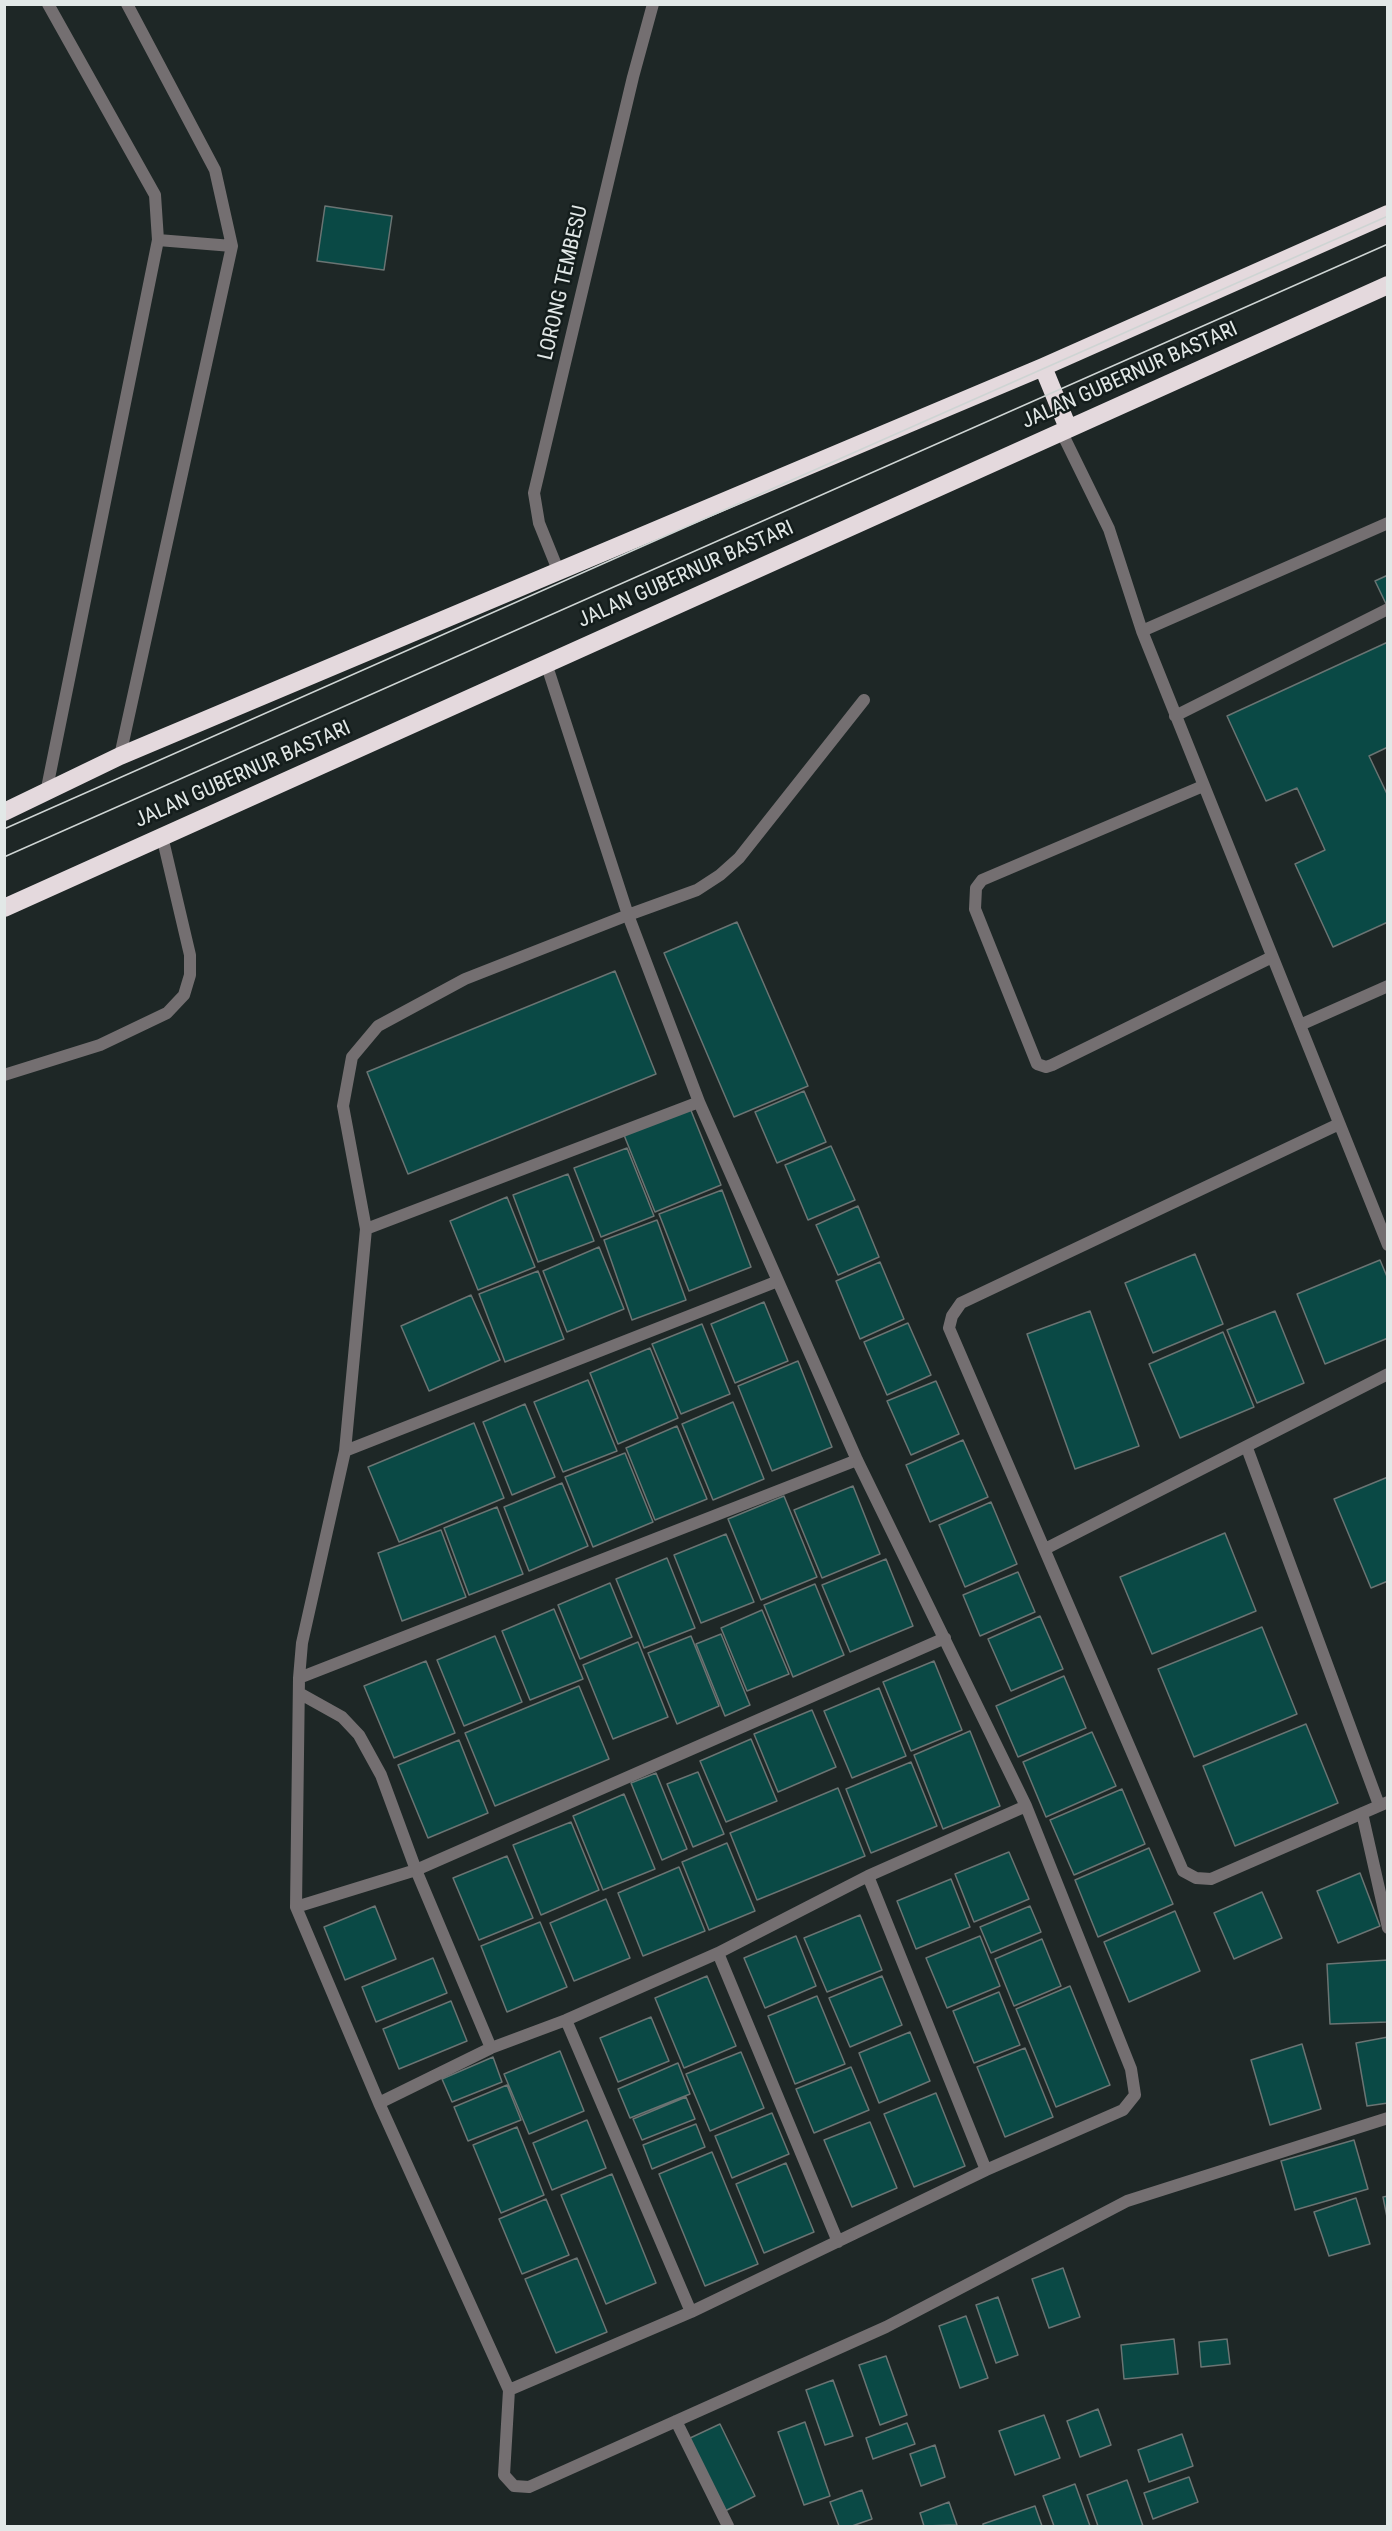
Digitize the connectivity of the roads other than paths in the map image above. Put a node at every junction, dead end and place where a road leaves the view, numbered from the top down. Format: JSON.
{"nodes":[{"id":1,"x":48,"y":4,"type":"edge"},
{"id":2,"x":128,"y":4,"type":"edge"},
{"id":3,"x":653,"y":4,"type":"edge"},
{"id":4,"x":1388,"y":214,"type":"edge"},
{"id":5,"x":158,"y":240,"type":"junction"},
{"id":6,"x":232,"y":246,"type":"junction"},
{"id":7,"x":1388,"y":285,"type":"edge"},
{"id":8,"x":1043,"y":367,"type":"junction"},
{"id":9,"x":1065,"y":430,"type":"junction"},
{"id":10,"x":1388,"y":523,"type":"edge"},
{"id":11,"x":558,"y":570,"type":"junction"},
{"id":12,"x":1388,"y":609,"type":"edge"},
{"id":13,"x":1142,"y":631,"type":"junction"},
{"id":14,"x":546,"y":663,"type":"junction"},
{"id":15,"x":864,"y":700,"type":"dead end"},
{"id":16,"x":1175,"y":716,"type":"junction"},
{"id":17,"x":120,"y":756,"type":"junction"},
{"id":18,"x":1203,"y":786,"type":"junction"},
{"id":19,"x":46,"y":793,"type":"junction"},
{"id":20,"x":4,"y":812,"type":"edge"},
{"id":21,"x":162,"y":836,"type":"junction"},
{"id":22,"x":4,"y":908,"type":"edge"},
{"id":23,"x":628,"y":915,"type":"junction"},
{"id":24,"x":1272,"y":957,"type":"junction"},
{"id":25,"x":1388,"y":986,"type":"edge"},
{"id":26,"x":1300,"y":1025,"type":"junction"},
{"id":27,"x":4,"y":1075,"type":"edge"},
{"id":28,"x":699,"y":1102,"type":"junction"},
{"id":29,"x":1339,"y":1124,"type":"junction"},
{"id":30,"x":366,"y":1229,"type":"junction"},
{"id":31,"x":1388,"y":1245,"type":"edge"},
{"id":32,"x":778,"y":1281,"type":"junction"},
{"id":33,"x":1388,"y":1374,"type":"edge"},
{"id":34,"x":1247,"y":1448,"type":"junction"},
{"id":35,"x":345,"y":1451,"type":"junction"},
{"id":36,"x":856,"y":1460,"type":"junction"},
{"id":37,"x":1046,"y":1549,"type":"junction"},
{"id":38,"x":945,"y":1638,"type":"junction"},
{"id":39,"x":299,"y":1678,"type":"junction"},
{"id":40,"x":299,"y":1693,"type":"junction"},
{"id":41,"x":1383,"y":1803,"type":"edge"},
{"id":42,"x":1026,"y":1806,"type":"junction"},
{"id":43,"x":1362,"y":1813,"type":"junction"},
{"id":44,"x":416,"y":1870,"type":"junction"},
{"id":45,"x":868,"y":1876,"type":"junction"},
{"id":46,"x":296,"y":1907,"type":"junction"},
{"id":47,"x":1388,"y":1928,"type":"edge"},
{"id":48,"x":718,"y":1953,"type":"junction"},
{"id":49,"x":566,"y":2020,"type":"junction"},
{"id":50,"x":491,"y":2048,"type":"junction"},
{"id":51,"x":380,"y":2103,"type":"junction"},
{"id":52,"x":1388,"y":2118,"type":"edge"},
{"id":53,"x":986,"y":2170,"type":"junction"},
{"id":54,"x":838,"y":2242,"type":"junction"},
{"id":55,"x":690,"y":2312,"type":"junction"},
{"id":56,"x":509,"y":2390,"type":"junction"},
{"id":57,"x":676,"y":2421,"type":"junction"},
{"id":58,"x":728,"y":2526,"type":"edge"}],
"edges":[{"from":1,"to":5,"type":"street"},
{"from":2,"to":6,"type":"street"},
{"from":3,"to":11,"type":"street","name":"LORONG TEMBESU"},
{"from":4,"to":8,"type":"highway","name":"JALAN GUBERNUR BASTARI"},
{"from":5,"to":6,"type":"street"},
{"from":5,"to":19,"type":"street"},
{"from":6,"to":17,"type":"street"},
{"from":7,"to":9,"type":"highway","name":"JALAN GUBERNUR BASTARI"},
{"from":8,"to":9,"type":"highway"},
{"from":8,"to":11,"type":"highway","name":"JALAN GUBERNUR BASTARI"},
{"from":9,"to":13,"type":"street"},
{"from":9,"to":14,"type":"highway","name":"JALAN GUBERNUR BASTARI"},
{"from":10,"to":13,"type":"street"},
{"from":11,"to":17,"type":"highway","name":"JALAN GUBERNUR BASTARI"},
{"from":12,"to":16,"type":"street"},
{"from":13,"to":16,"type":"street"},
{"from":14,"to":21,"type":"highway","name":"JALAN GUBERNUR BASTARI"},
{"from":14,"to":23,"type":"street"},
{"from":15,"to":23,"type":"street"},
{"from":16,"to":18,"type":"street"},
{"from":17,"to":19,"type":"highway","name":"JALAN GUBERNUR BASTARI"},
{"from":18,"to":24,"type":"street"},
{"from":18,"to":24,"type":"street"},
{"from":19,"to":20,"type":"highway","name":"JALAN GUBERNUR BASTARI"},
{"from":21,"to":22,"type":"highway","name":"JALAN GUBERNUR BASTARI"},
{"from":21,"to":27,"type":"street"},
{"from":23,"to":28,"type":"street"},
{"from":23,"to":30,"type":"street"},
{"from":24,"to":26,"type":"street"},
{"from":25,"to":26,"type":"street"},
{"from":26,"to":29,"type":"street"},
{"from":28,"to":30,"type":"street"},
{"from":28,"to":32,"type":"street"},
{"from":29,"to":31,"type":"street"},
{"from":29,"to":37,"type":"street"},
{"from":30,"to":35,"type":"street"},
{"from":32,"to":35,"type":"street"},
{"from":32,"to":36,"type":"street"},
{"from":33,"to":34,"type":"street"},
{"from":34,"to":37,"type":"street"},
{"from":34,"to":41,"type":"street"},
{"from":35,"to":39,"type":"street"},
{"from":36,"to":38,"type":"street"},
{"from":36,"to":39,"type":"street"},
{"from":37,"to":43,"type":"street"},
{"from":38,"to":42,"type":"street"},
{"from":38,"to":44,"type":"street"},
{"from":39,"to":40,"type":"street"},
{"from":40,"to":44,"type":"street"},
{"from":40,"to":46,"type":"street"},
{"from":41,"to":43,"type":"street"},
{"from":42,"to":45,"type":"street"},
{"from":42,"to":53,"type":"street"},
{"from":43,"to":47,"type":"street"},
{"from":44,"to":46,"type":"street"},
{"from":44,"to":50,"type":"street"},
{"from":45,"to":48,"type":"street"},
{"from":45,"to":53,"type":"street"},
{"from":46,"to":51,"type":"street"},
{"from":48,"to":49,"type":"street"},
{"from":48,"to":54,"type":"street"},
{"from":49,"to":50,"type":"street"},
{"from":49,"to":55,"type":"street"},
{"from":50,"to":51,"type":"street"},
{"from":51,"to":56,"type":"street"},
{"from":52,"to":57,"type":"street"},
{"from":53,"to":54,"type":"street"},
{"from":54,"to":55,"type":"street"},
{"from":55,"to":56,"type":"street"},
{"from":56,"to":57,"type":"street"},
{"from":57,"to":58,"type":"street"}]}
